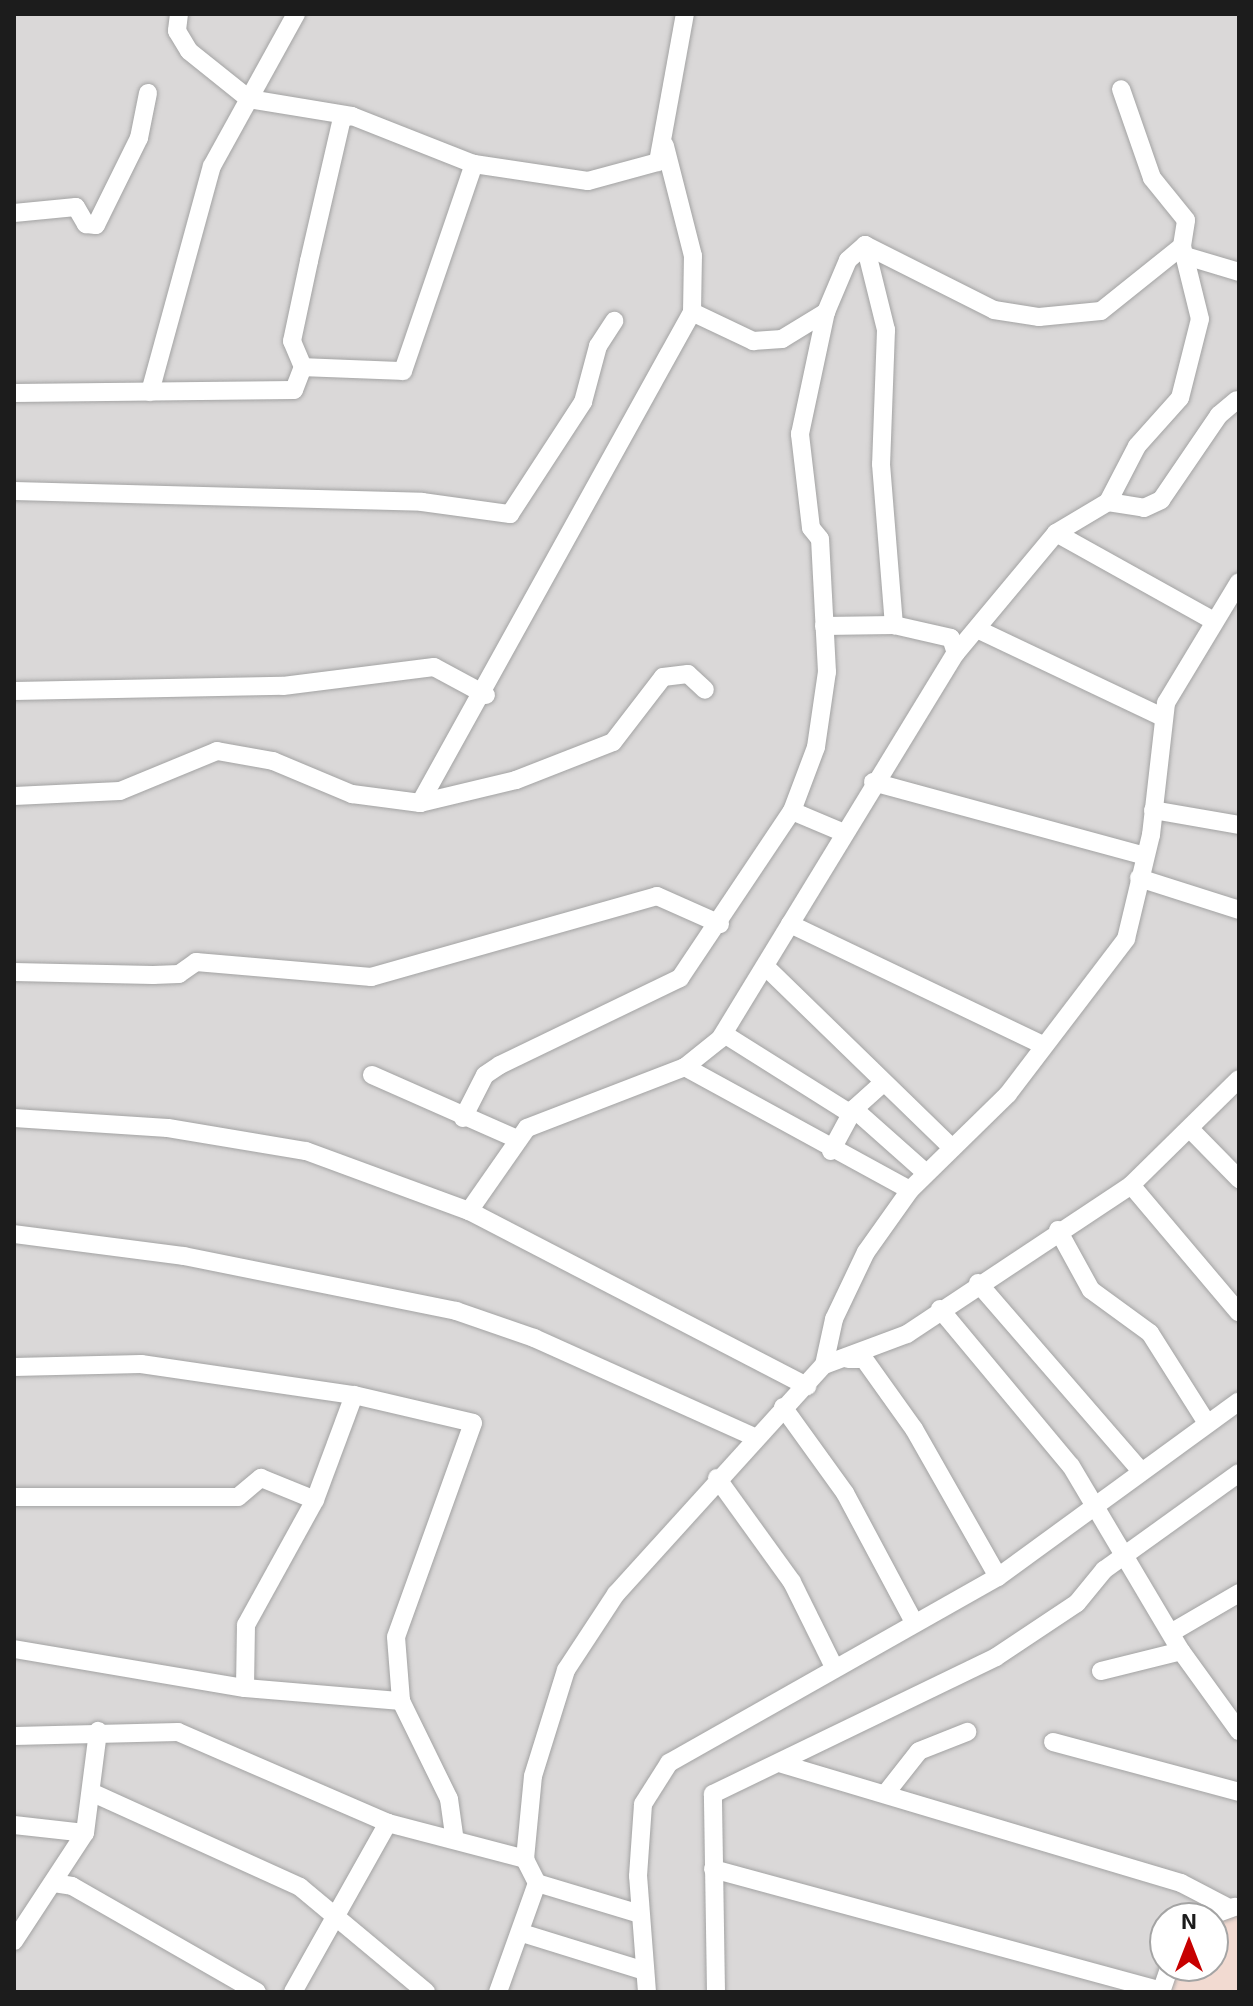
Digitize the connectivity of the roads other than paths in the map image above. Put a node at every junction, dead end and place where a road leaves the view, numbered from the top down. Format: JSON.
{"nodes":[{"id":1,"x":179,"y":14,"type":"edge"},
{"id":2,"x":296,"y":14,"type":"edge"},
{"id":3,"x":685,"y":14,"type":"edge"},
{"id":4,"x":1121,"y":89,"type":"dead end"},
{"id":5,"x":148,"y":93,"type":"dead end"},
{"id":6,"x":249,"y":99,"type":"junction"},
{"id":7,"x":352,"y":116,"type":"junction"},
{"id":8,"x":665,"y":146,"type":"junction"},
{"id":9,"x":474,"y":164,"type":"junction"},
{"id":10,"x":14,"y":213,"type":"edge"},
{"id":11,"x":865,"y":245,"type":"junction"},
{"id":12,"x":1186,"y":252,"type":"junction"},
{"id":13,"x":1239,"y":272,"type":"edge"},
{"id":14,"x":692,"y":312,"type":"junction"},
{"id":15,"x":826,"y":312,"type":"junction"},
{"id":16,"x":614,"y":321,"type":"dead end"},
{"id":17,"x":303,"y":367,"type":"junction"},
{"id":18,"x":150,"y":392,"type":"junction"},
{"id":19,"x":14,"y":393,"type":"edge"},
{"id":20,"x":1237,"y":400,"type":"edge"},
{"id":21,"x":14,"y":491,"type":"edge"},
{"id":22,"x":1108,"y":502,"type":"junction"},
{"id":23,"x":1056,"y":533,"type":"junction"},
{"id":24,"x":1239,"y":582,"type":"edge"},
{"id":25,"x":1214,"y":621,"type":"junction"},
{"id":26,"x":894,"y":625,"type":"junction"},
{"id":27,"x":824,"y":626,"type":"junction"},
{"id":28,"x":979,"y":630,"type":"junction"},
{"id":29,"x":956,"y":653,"type":"junction"},
{"id":30,"x":705,"y":690,"type":"dead end"},
{"id":31,"x":14,"y":691,"type":"edge"},
{"id":32,"x":486,"y":695,"type":"junction"},
{"id":33,"x":1162,"y":717,"type":"junction"},
{"id":34,"x":873,"y":782,"type":"junction"},
{"id":35,"x":14,"y":796,"type":"edge"},
{"id":36,"x":420,"y":803,"type":"junction"},
{"id":37,"x":1153,"y":810,"type":"junction"},
{"id":38,"x":792,"y":811,"type":"junction"},
{"id":39,"x":1239,"y":825,"type":"edge"},
{"id":40,"x":844,"y":833,"type":"junction"},
{"id":41,"x":1141,"y":855,"type":"junction"},
{"id":42,"x":1139,"y":878,"type":"junction"},
{"id":43,"x":1239,"y":910,"type":"edge"},
{"id":44,"x":720,"y":924,"type":"junction"},
{"id":45,"x":790,"y":924,"type":"junction"},
{"id":46,"x":767,"y":968,"type":"junction"},
{"id":47,"x":14,"y":972,"type":"edge"},
{"id":48,"x":724,"y":1034,"type":"junction"},
{"id":49,"x":1042,"y":1045,"type":"junction"},
{"id":50,"x":685,"y":1067,"type":"junction"},
{"id":51,"x":372,"y":1075,"type":"dead end"},
{"id":52,"x":1239,"y":1079,"type":"edge"},
{"id":53,"x":884,"y":1082,"type":"junction"},
{"id":54,"x":852,"y":1112,"type":"junction"},
{"id":55,"x":14,"y":1118,"type":"edge"},
{"id":56,"x":463,"y":1118,"type":"junction"},
{"id":57,"x":1191,"y":1130,"type":"junction"},
{"id":58,"x":515,"y":1138,"type":"junction"},
{"id":59,"x":951,"y":1147,"type":"junction"},
{"id":60,"x":831,"y":1151,"type":"junction"},
{"id":61,"x":926,"y":1173,"type":"junction"},
{"id":62,"x":1239,"y":1179,"type":"edge"},
{"id":63,"x":1131,"y":1185,"type":"junction"},
{"id":64,"x":910,"y":1190,"type":"junction"},
{"id":65,"x":469,"y":1211,"type":"junction"},
{"id":66,"x":1058,"y":1230,"type":"junction"},
{"id":67,"x":14,"y":1234,"type":"edge"},
{"id":68,"x":978,"y":1283,"type":"junction"},
{"id":69,"x":940,"y":1309,"type":"junction"},
{"id":70,"x":1239,"y":1313,"type":"edge"},
{"id":71,"x":846,"y":1359,"type":"junction"},
{"id":72,"x":824,"y":1365,"type":"junction"},
{"id":73,"x":14,"y":1367,"type":"edge"},
{"id":74,"x":807,"y":1386,"type":"junction"},
{"id":75,"x":354,"y":1395,"type":"junction"},
{"id":76,"x":1239,"y":1401,"type":"edge"},
{"id":77,"x":783,"y":1407,"type":"junction"},
{"id":78,"x":1207,"y":1423,"type":"junction"},
{"id":79,"x":752,"y":1436,"type":"junction"},
{"id":80,"x":1141,"y":1471,"type":"junction"},
{"id":81,"x":1239,"y":1473,"type":"edge"},
{"id":82,"x":717,"y":1478,"type":"junction"},
{"id":83,"x":14,"y":1497,"type":"edge"},
{"id":84,"x":315,"y":1500,"type":"junction"},
{"id":85,"x":1098,"y":1509,"type":"junction"},
{"id":86,"x":1126,"y":1556,"type":"junction"},
{"id":87,"x":998,"y":1577,"type":"junction"},
{"id":88,"x":1239,"y":1593,"type":"edge"},
{"id":89,"x":914,"y":1622,"type":"junction"},
{"id":90,"x":1174,"y":1631,"type":"junction"},
{"id":91,"x":14,"y":1649,"type":"edge"},
{"id":92,"x":1181,"y":1651,"type":"junction"},
{"id":93,"x":834,"y":1667,"type":"junction"},
{"id":94,"x":1101,"y":1671,"type":"dead end"},
{"id":95,"x":245,"y":1688,"type":"junction"},
{"id":96,"x":401,"y":1701,"type":"junction"},
{"id":97,"x":98,"y":1731,"type":"junction"},
{"id":98,"x":1239,"y":1731,"type":"edge"},
{"id":99,"x":967,"y":1732,"type":"dead end"},
{"id":100,"x":14,"y":1736,"type":"edge"},
{"id":101,"x":1053,"y":1742,"type":"dead end"},
{"id":102,"x":782,"y":1764,"type":"junction"},
{"id":103,"x":1239,"y":1792,"type":"edge"},
{"id":104,"x":93,"y":1793,"type":"junction"},
{"id":105,"x":886,"y":1793,"type":"junction"},
{"id":106,"x":388,"y":1823,"type":"junction"},
{"id":107,"x":14,"y":1825,"type":"edge"},
{"id":108,"x":85,"y":1833,"type":"junction"},
{"id":109,"x":454,"y":1835,"type":"junction"},
{"id":110,"x":525,"y":1859,"type":"junction"},
{"id":111,"x":713,"y":1869,"type":"junction"},
{"id":112,"x":54,"y":1883,"type":"junction"},
{"id":113,"x":537,"y":1883,"type":"junction"},
{"id":114,"x":1234,"y":1907,"type":"edge"},
{"id":115,"x":640,"y":1914,"type":"junction"},
{"id":116,"x":340,"y":1915,"type":"junction"},
{"id":117,"x":522,"y":1933,"type":"junction"},
{"id":118,"x":14,"y":1941,"type":"edge"},
{"id":119,"x":645,"y":1971,"type":"junction"},
{"id":120,"x":1161,"y":1991,"type":"edge"},
{"id":121,"x":257,"y":1992,"type":"edge"},
{"id":122,"x":293,"y":1992,"type":"edge"},
{"id":123,"x":426,"y":1992,"type":"edge"},
{"id":124,"x":498,"y":1992,"type":"edge"},
{"id":125,"x":647,"y":1992,"type":"edge"},
{"id":126,"x":716,"y":1992,"type":"edge"}],
"edges":[{"from":1,"to":6,"type":"street"},
{"from":2,"to":6,"type":"street"},
{"from":3,"to":8,"type":"street"},
{"from":4,"to":12,"type":"street"},
{"from":5,"to":10,"type":"street"},
{"from":6,"to":7,"type":"street"},
{"from":6,"to":18,"type":"street"},
{"from":7,"to":9,"type":"street"},
{"from":7,"to":17,"type":"street"},
{"from":8,"to":9,"type":"street"},
{"from":8,"to":14,"type":"street"},
{"from":9,"to":17,"type":"street"},
{"from":11,"to":12,"type":"street"},
{"from":11,"to":15,"type":"street"},
{"from":11,"to":26,"type":"street"},
{"from":12,"to":13,"type":"street"},
{"from":12,"to":22,"type":"street"},
{"from":14,"to":15,"type":"street"},
{"from":14,"to":32,"type":"street"},
{"from":15,"to":27,"type":"street"},
{"from":16,"to":21,"type":"street"},
{"from":17,"to":18,"type":"street"},
{"from":18,"to":19,"type":"street"},
{"from":20,"to":22,"type":"street"},
{"from":22,"to":23,"type":"street"},
{"from":23,"to":25,"type":"street"},
{"from":23,"to":28,"type":"street"},
{"from":24,"to":25,"type":"street"},
{"from":25,"to":33,"type":"street"},
{"from":26,"to":27,"type":"street"},
{"from":26,"to":29,"type":"street"},
{"from":27,"to":38,"type":"street"},
{"from":28,"to":29,"type":"street"},
{"from":28,"to":33,"type":"street"},
{"from":29,"to":34,"type":"street"},
{"from":30,"to":36,"type":"street"},
{"from":31,"to":32,"type":"street"},
{"from":32,"to":36,"type":"street"},
{"from":33,"to":37,"type":"street"},
{"from":34,"to":40,"type":"street"},
{"from":34,"to":41,"type":"street"},
{"from":35,"to":36,"type":"street"},
{"from":37,"to":39,"type":"street"},
{"from":37,"to":41,"type":"street"},
{"from":38,"to":40,"type":"street"},
{"from":38,"to":44,"type":"street"},
{"from":40,"to":45,"type":"street"},
{"from":41,"to":42,"type":"street"},
{"from":42,"to":43,"type":"street"},
{"from":42,"to":49,"type":"street"},
{"from":44,"to":47,"type":"street"},
{"from":44,"to":56,"type":"street"},
{"from":45,"to":46,"type":"street"},
{"from":45,"to":49,"type":"street"},
{"from":46,"to":48,"type":"street"},
{"from":46,"to":53,"type":"street"},
{"from":48,"to":50,"type":"street"},
{"from":48,"to":54,"type":"street"},
{"from":49,"to":59,"type":"street"},
{"from":50,"to":58,"type":"street"},
{"from":50,"to":60,"type":"street"},
{"from":51,"to":56,"type":"street"},
{"from":52,"to":57,"type":"street"},
{"from":53,"to":54,"type":"street"},
{"from":53,"to":59,"type":"street"},
{"from":54,"to":60,"type":"street"},
{"from":54,"to":61,"type":"street"},
{"from":55,"to":65,"type":"street"},
{"from":56,"to":58,"type":"street"},
{"from":57,"to":62,"type":"street"},
{"from":57,"to":63,"type":"street"},
{"from":58,"to":65,"type":"street"},
{"from":59,"to":61,"type":"street"},
{"from":60,"to":64,"type":"street"},
{"from":61,"to":64,"type":"street"},
{"from":63,"to":66,"type":"street"},
{"from":63,"to":70,"type":"street"},
{"from":64,"to":72,"type":"street"},
{"from":65,"to":74,"type":"street"},
{"from":66,"to":68,"type":"street"},
{"from":66,"to":78,"type":"street"},
{"from":67,"to":79,"type":"street"},
{"from":68,"to":69,"type":"street"},
{"from":68,"to":80,"type":"street"},
{"from":69,"to":71,"type":"street"},
{"from":69,"to":85,"type":"street"},
{"from":71,"to":72,"type":"street"},
{"from":71,"to":87,"type":"street"},
{"from":72,"to":74,"type":"street"},
{"from":73,"to":75,"type":"street"},
{"from":74,"to":77,"type":"street"},
{"from":75,"to":84,"type":"street"},
{"from":75,"to":96,"type":"street"},
{"from":76,"to":78,"type":"street"},
{"from":77,"to":79,"type":"street"},
{"from":77,"to":89,"type":"street"},
{"from":78,"to":80,"type":"street"},
{"from":79,"to":82,"type":"street"},
{"from":80,"to":85,"type":"street"},
{"from":81,"to":86,"type":"street"},
{"from":82,"to":93,"type":"street"},
{"from":82,"to":110,"type":"street"},
{"from":83,"to":84,"type":"street"},
{"from":84,"to":95,"type":"street"},
{"from":85,"to":86,"type":"street"},
{"from":85,"to":87,"type":"street"},
{"from":86,"to":90,"type":"street"},
{"from":86,"to":102,"type":"street"},
{"from":87,"to":89,"type":"street"},
{"from":88,"to":90,"type":"street"},
{"from":89,"to":93,"type":"street"},
{"from":90,"to":92,"type":"street"},
{"from":91,"to":95,"type":"street"},
{"from":92,"to":94,"type":"street"},
{"from":92,"to":98,"type":"street"},
{"from":93,"to":115,"type":"street"},
{"from":95,"to":96,"type":"street"},
{"from":96,"to":109,"type":"street"},
{"from":97,"to":100,"type":"street"},
{"from":97,"to":104,"type":"street"},
{"from":97,"to":106,"type":"street"},
{"from":99,"to":105,"type":"street"},
{"from":101,"to":103,"type":"street"},
{"from":102,"to":105,"type":"street"},
{"from":102,"to":111,"type":"street"},
{"from":104,"to":108,"type":"street"},
{"from":104,"to":116,"type":"street"},
{"from":105,"to":114,"type":"street"},
{"from":106,"to":109,"type":"street"},
{"from":106,"to":116,"type":"street"},
{"from":107,"to":108,"type":"street"},
{"from":108,"to":112,"type":"street"},
{"from":109,"to":110,"type":"street"},
{"from":110,"to":113,"type":"street"},
{"from":111,"to":120,"type":"street"},
{"from":111,"to":126,"type":"street"},
{"from":112,"to":118,"type":"street"},
{"from":112,"to":121,"type":"street"},
{"from":113,"to":115,"type":"street"},
{"from":113,"to":117,"type":"street"},
{"from":115,"to":119,"type":"street"},
{"from":116,"to":122,"type":"street"},
{"from":116,"to":123,"type":"street"},
{"from":117,"to":119,"type":"street"},
{"from":117,"to":124,"type":"street"},
{"from":119,"to":125,"type":"street"}]}
